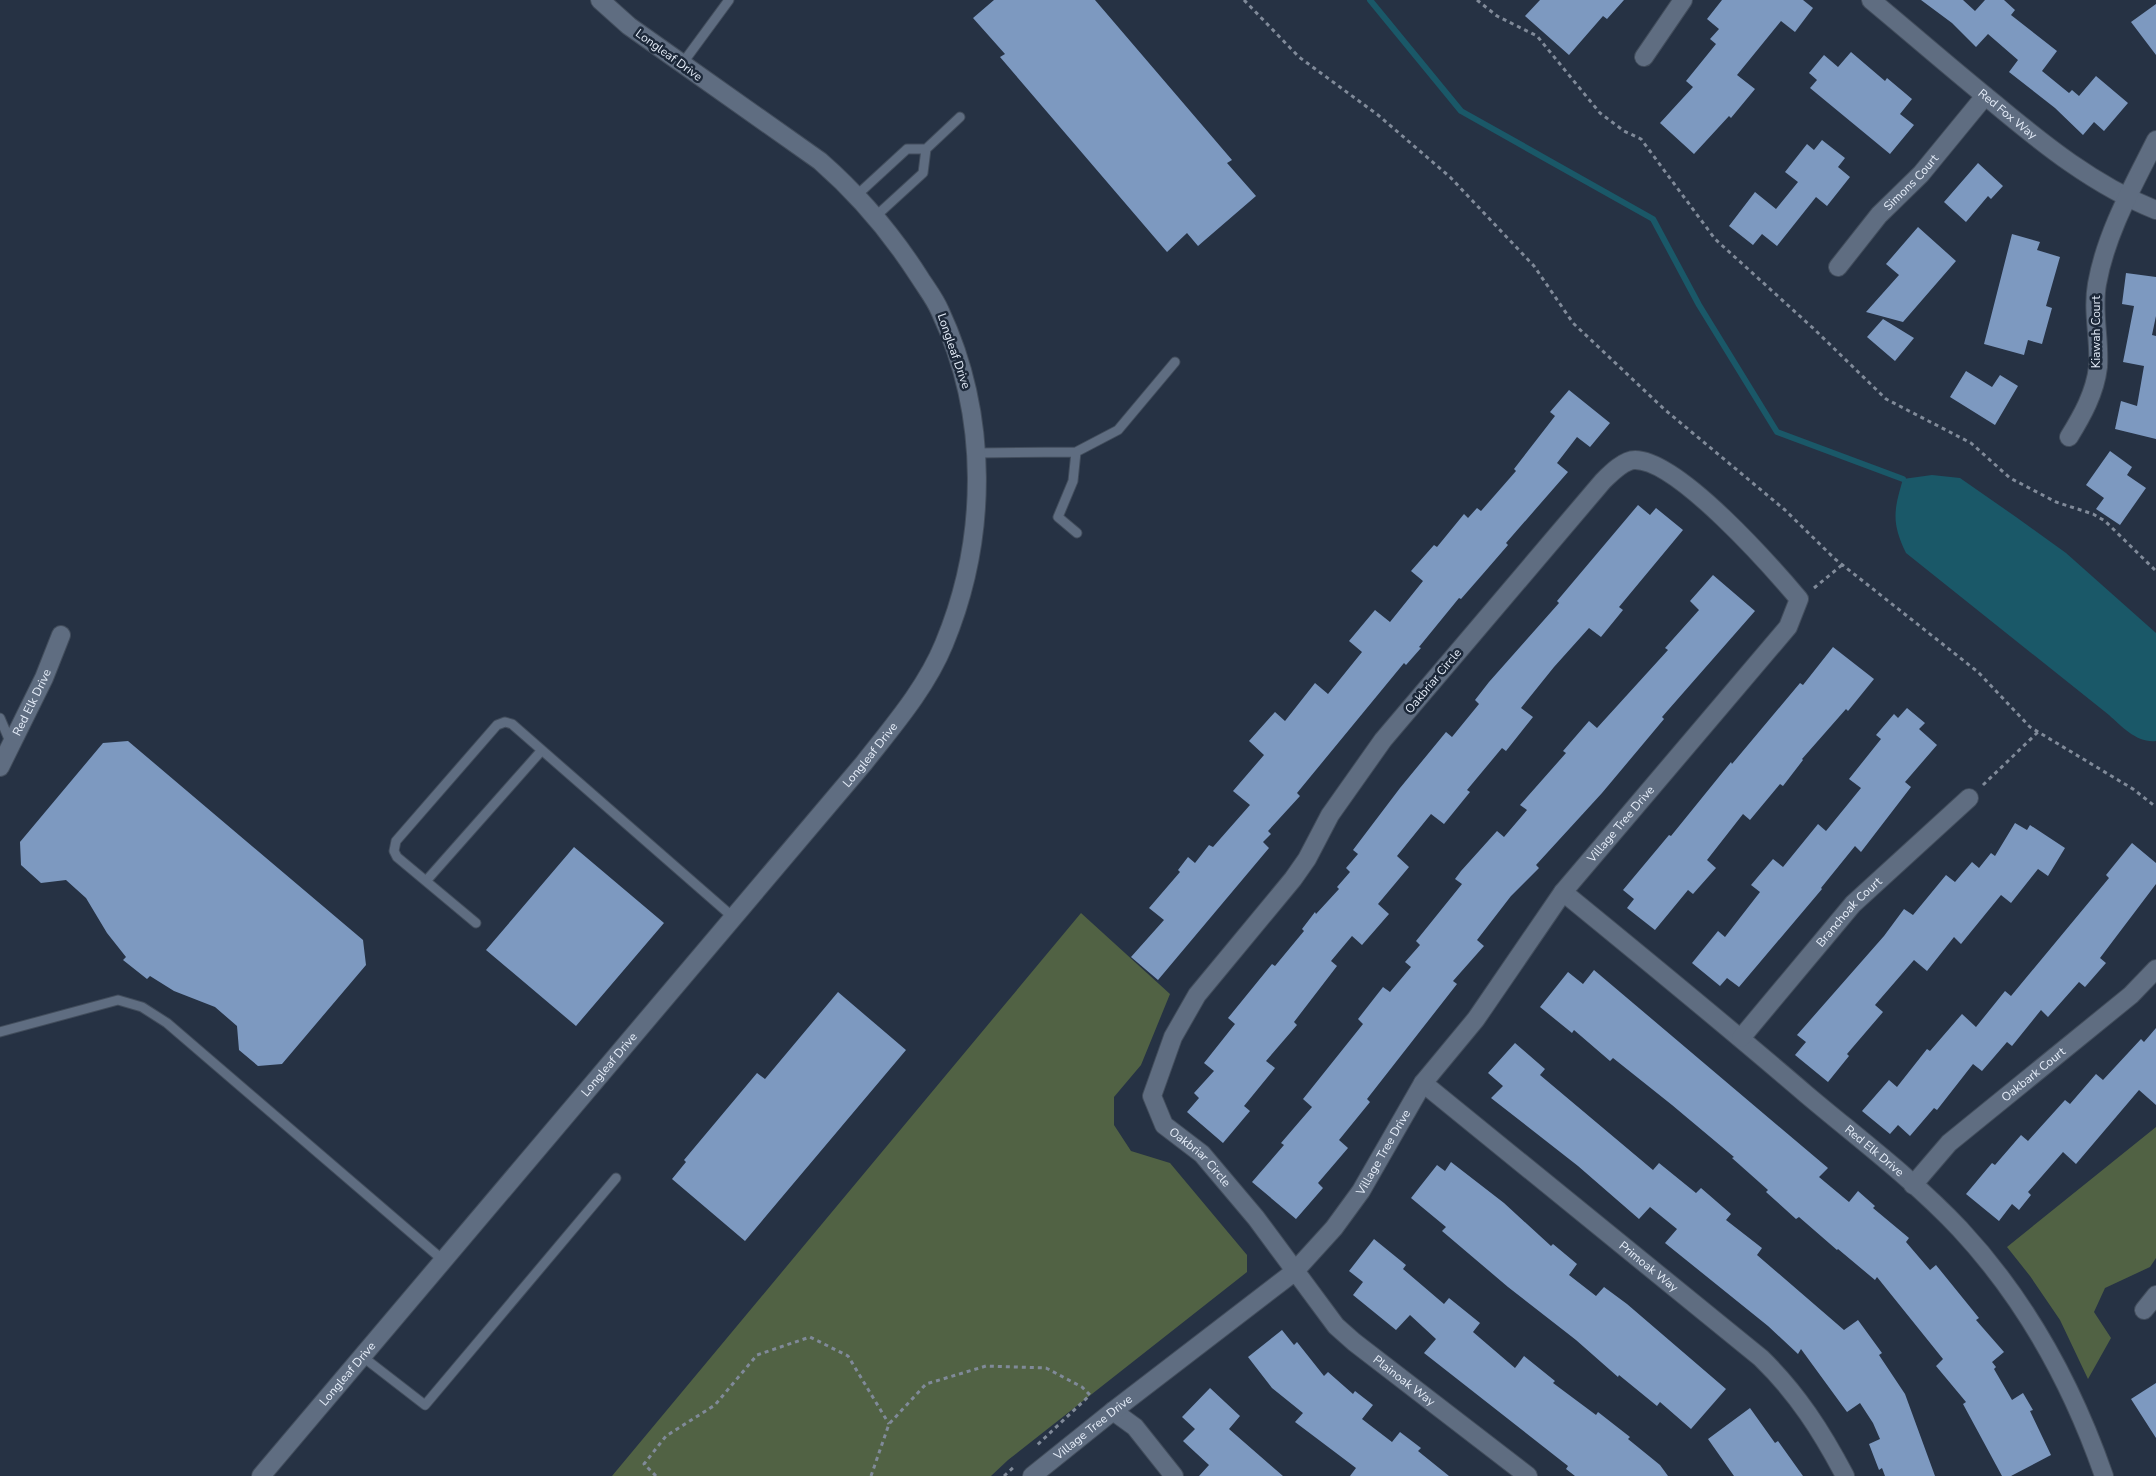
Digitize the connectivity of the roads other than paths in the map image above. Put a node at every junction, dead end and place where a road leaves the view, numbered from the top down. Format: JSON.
{"nodes":[{"id":1,"x":600,"y":0,"type":"edge"},
{"id":2,"x":729,"y":0,"type":"edge"},
{"id":3,"x":1683,"y":0,"type":"edge"},
{"id":4,"x":1871,"y":0,"type":"edge"},
{"id":5,"x":1644,"y":57,"type":"dead end"},
{"id":6,"x":682,"y":64,"type":"junction"},
{"id":7,"x":1985,"y":96,"type":"junction"},
{"id":8,"x":960,"y":117,"type":"dead end"},
{"id":9,"x":2156,"y":140,"type":"edge"},
{"id":10,"x":926,"y":149,"type":"junction"},
{"id":11,"x":857,"y":195,"type":"junction"},
{"id":12,"x":2127,"y":197,"type":"junction"},
{"id":13,"x":2156,"y":210,"type":"edge"},
{"id":14,"x":876,"y":216,"type":"junction"},
{"id":15,"x":1838,"y":267,"type":"dead end"},
{"id":16,"x":1175,"y":362,"type":"dead end"},
{"id":17,"x":2069,"y":437,"type":"dead end"},
{"id":18,"x":1076,"y":452,"type":"junction"},
{"id":19,"x":976,"y":453,"type":"junction"},
{"id":20,"x":1077,"y":533,"type":"dead end"},
{"id":21,"x":1799,"y":599,"type":"joint"},
{"id":22,"x":61,"y":635,"type":"dead end"},
{"id":23,"x":0,"y":718,"type":"edge"},
{"id":24,"x":12,"y":744,"type":"junction"},
{"id":25,"x":542,"y":750,"type":"junction"},
{"id":26,"x":0,"y":766,"type":"edge"},
{"id":27,"x":1969,"y":798,"type":"road end"},
{"id":28,"x":426,"y":881,"type":"junction"},
{"id":29,"x":1563,"y":892,"type":"junction"},
{"id":30,"x":734,"y":918,"type":"junction"},
{"id":31,"x":476,"y":923,"type":"dead end"},
{"id":32,"x":2156,"y":969,"type":"edge"},
{"id":33,"x":0,"y":1032,"type":"edge"},
{"id":34,"x":1741,"y":1038,"type":"junction"},
{"id":35,"x":1423,"y":1083,"type":"junction"},
{"id":36,"x":616,"y":1178,"type":"dead end"},
{"id":37,"x":1913,"y":1185,"type":"junction"},
{"id":38,"x":444,"y":1261,"type":"junction"},
{"id":39,"x":1294,"y":1272,"type":"junction"},
{"id":40,"x":2156,"y":1295,"type":"edge"},
{"id":41,"x":2144,"y":1310,"type":"dead end"},
{"id":42,"x":363,"y":1357,"type":"junction"},
{"id":43,"x":1113,"y":1410,"type":"junction"},
{"id":44,"x":261,"y":1476,"type":"edge"},
{"id":45,"x":1032,"y":1476,"type":"edge"},
{"id":46,"x":1174,"y":1476,"type":"edge"},
{"id":47,"x":1528,"y":1476,"type":"edge"},
{"id":48,"x":1845,"y":1476,"type":"edge"},
{"id":49,"x":2104,"y":1476,"type":"edge"}],
"edges":[{"from":1,"to":6,"type":"street","name":"Longleaf Drive"},
{"from":2,"to":6,"type":"lane"},
{"from":3,"to":5,"type":"street"},
{"from":4,"to":7,"type":"street","name":"Red Fox Way"},
{"from":6,"to":11,"type":"street","name":"Longleaf Drive"},
{"from":7,"to":12,"type":"street","name":"Red Fox Way"},
{"from":7,"to":15,"type":"street","name":"Simons Court"},
{"from":8,"to":10,"type":"lane"},
{"from":9,"to":12,"type":"street","name":"Kiawah Court"},
{"from":10,"to":11,"type":"lane"},
{"from":10,"to":14,"type":"lane"},
{"from":11,"to":14,"type":"street","name":"Longleaf Drive"},
{"from":12,"to":13,"type":"street","name":"Red Fox Way"},
{"from":12,"to":17,"type":"street","name":"Kiawah Court"},
{"from":14,"to":19,"type":"street","name":"Longleaf Drive"},
{"from":16,"to":18,"type":"lane"},
{"from":18,"to":19,"type":"lane"},
{"from":18,"to":20,"type":"lane"},
{"from":19,"to":30,"type":"street","name":"Longleaf Drive"},
{"from":21,"to":29,"type":"street","name":"Village Tree Drive"},
{"from":21,"to":39,"type":"street","name":"Oakbriar Circle"},
{"from":22,"to":24,"type":"street","name":"Red Elk Drive"},
{"from":23,"to":24,"type":"lane"},
{"from":24,"to":26,"type":"street","name":"Red Elk Drive"},
{"from":25,"to":28,"type":"lane"},
{"from":25,"to":28,"type":"lane"},
{"from":25,"to":30,"type":"lane"},
{"from":27,"to":34,"type":"street","name":"Branchoak Court"},
{"from":28,"to":31,"type":"lane"},
{"from":29,"to":34,"type":"street","name":"Red Elk Drive"},
{"from":29,"to":35,"type":"street","name":"Village Tree Drive"},
{"from":30,"to":38,"type":"street","name":"Longleaf Drive"},
{"from":32,"to":37,"type":"street","name":"Oakbark Court"},
{"from":33,"to":38,"type":"lane"},
{"from":34,"to":37,"type":"street","name":"Red Elk Drive"},
{"from":35,"to":39,"type":"street","name":"Village Tree Drive"},
{"from":35,"to":48,"type":"street","name":"Primoak Way"},
{"from":36,"to":42,"type":"lane"},
{"from":37,"to":49,"type":"street","name":"Red Elk Drive"},
{"from":38,"to":42,"type":"street","name":"Longleaf Drive"},
{"from":39,"to":43,"type":"street","name":"Village Tree Drive"},
{"from":39,"to":47,"type":"street","name":"Plainoak Way"},
{"from":40,"to":41,"type":"street"},
{"from":42,"to":44,"type":"street","name":"Longleaf Drive"},
{"from":43,"to":45,"type":"street","name":"Village Tree Drive"},
{"from":43,"to":46,"type":"street"}]}
